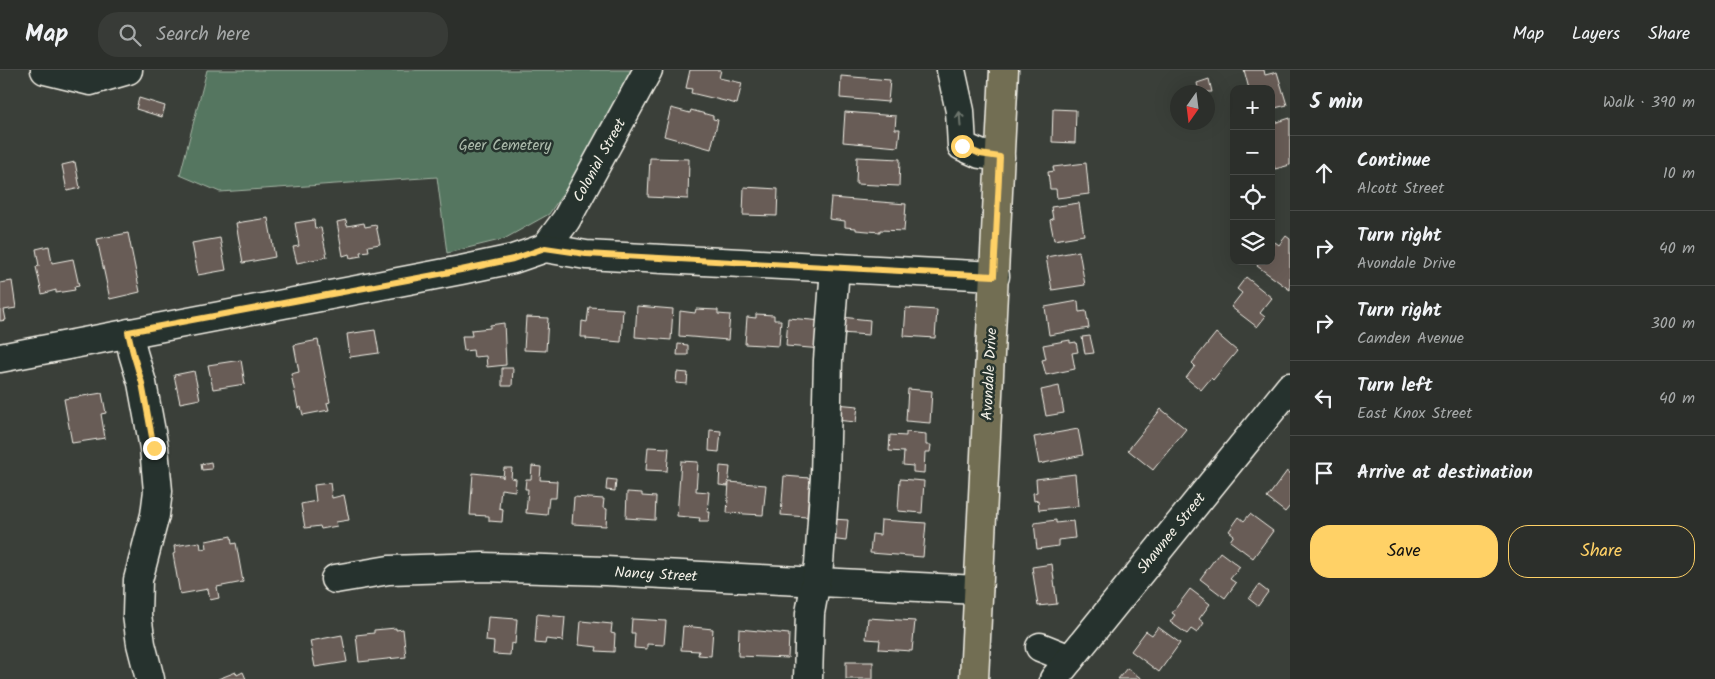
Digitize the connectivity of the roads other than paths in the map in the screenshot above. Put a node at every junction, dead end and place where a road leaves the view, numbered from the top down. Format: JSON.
{"nodes":[{"id":1,"x":45,"y":70,"type":"edge"},
{"id":2,"x":128,"y":70,"type":"edge"},
{"id":3,"x":648,"y":70,"type":"edge"},
{"id":4,"x":951,"y":70,"type":"edge"},
{"id":5,"x":1004,"y":70,"type":"edge"},
{"id":6,"x":1000,"y":157,"type":"junction"},
{"id":7,"x":545,"y":248,"type":"junction"},
{"id":8,"x":835,"y":268,"type":"junction"},
{"id":9,"x":994,"y":276,"type":"junction"},
{"id":10,"x":128,"y":332,"type":"junction"},
{"id":11,"x":0,"y":358,"type":"edge"},
{"id":12,"x":1290,"y":388,"type":"edge"},
{"id":13,"x":334,"y":579,"type":"dead end"},
{"id":14,"x":814,"y":583,"type":"junction"},
{"id":15,"x":978,"y":590,"type":"junction"},
{"id":16,"x":1040,"y":647,"type":"dead end"},
{"id":17,"x":1062,"y":669,"type":"edge"},
{"id":18,"x":150,"y":679,"type":"edge"},
{"id":19,"x":808,"y":679,"type":"edge"},
{"id":20,"x":974,"y":679,"type":"edge"}],
"edges":[{"from":1,"to":2,"type":"street"},
{"from":3,"to":7,"type":"street","name":"Colonial Street"},
{"from":6,"to":4,"type":"street","one_way":true},
{"from":5,"to":6,"type":"main road","name":"Avondale Drive"},
{"from":6,"to":9,"type":"main road","name":"Avondale Drive"},
{"from":7,"to":8,"type":"street"},
{"from":7,"to":10,"type":"street"},
{"from":8,"to":9,"type":"street"},
{"from":8,"to":14,"type":"street"},
{"from":9,"to":15,"type":"main road","name":"Avondale Drive"},
{"from":10,"to":11,"type":"street"},
{"from":10,"to":18,"type":"street"},
{"from":12,"to":17,"type":"street","name":"Shawnee Street"},
{"from":13,"to":14,"type":"street","name":"Nancy Street"},
{"from":14,"to":15,"type":"street","name":"Nancy Street"},
{"from":14,"to":19,"type":"street"},
{"from":15,"to":20,"type":"main road","name":"Avondale Drive"},
{"from":16,"to":17,"type":"street"}]}
